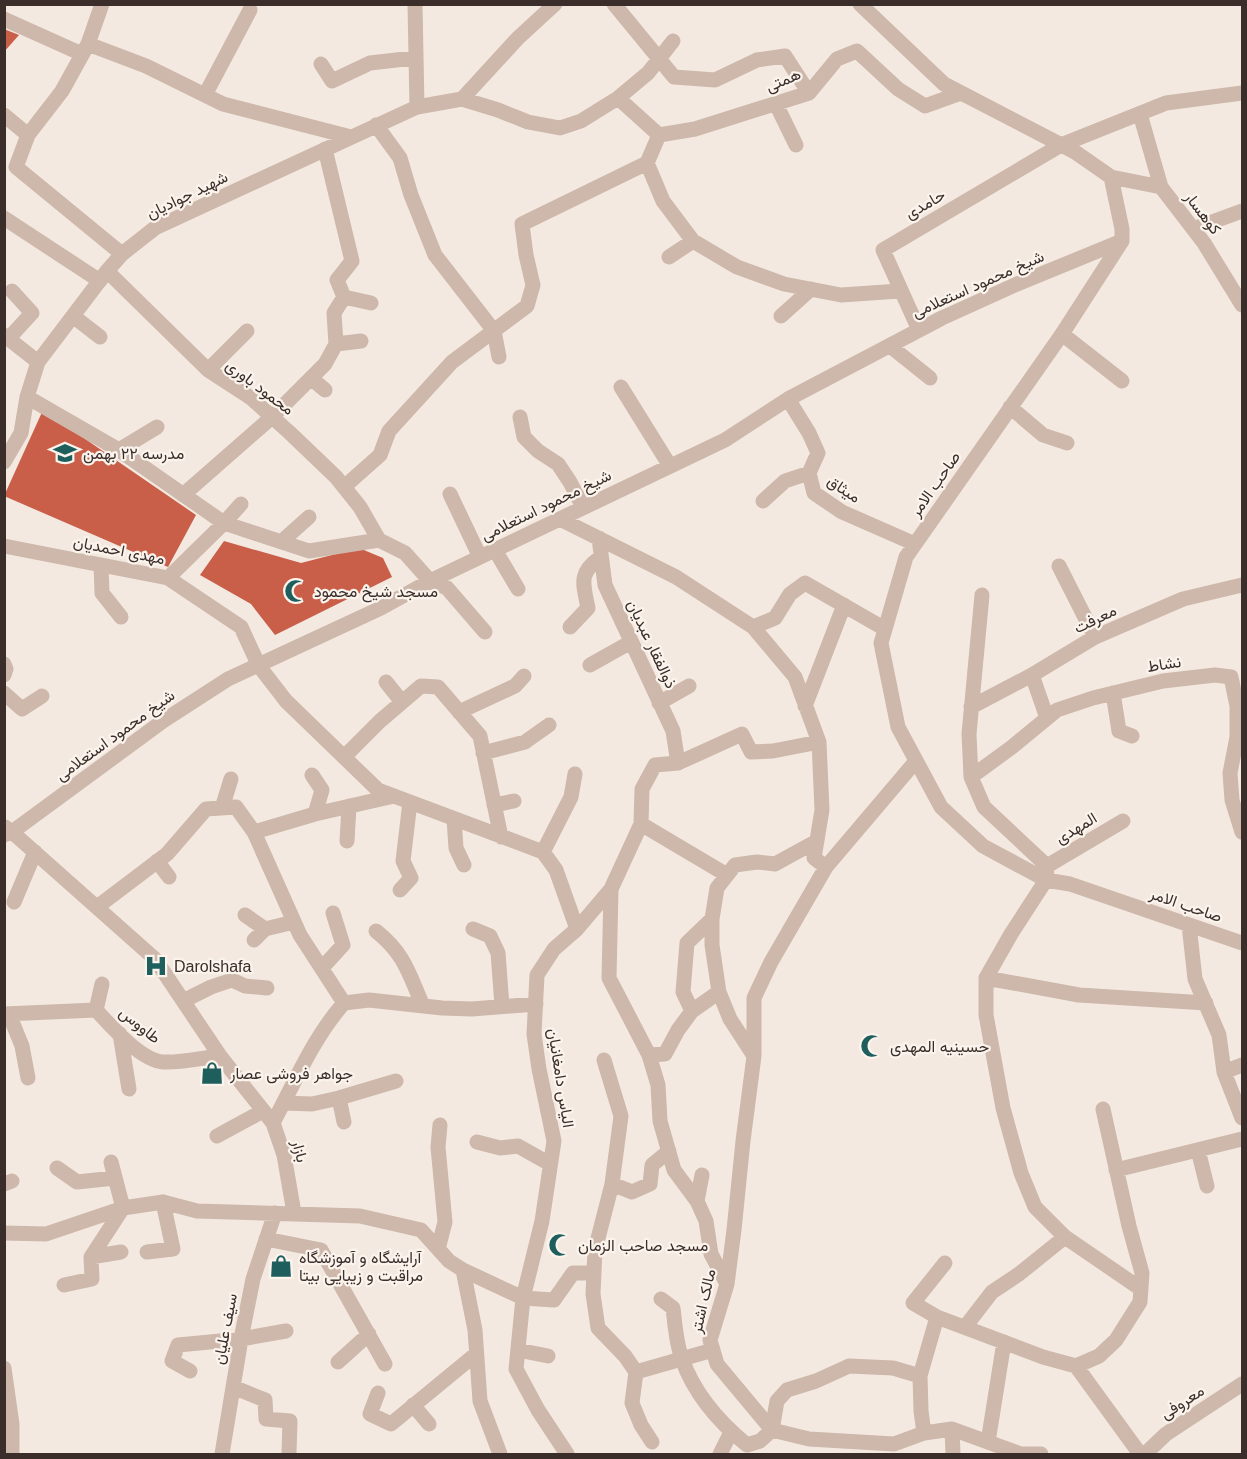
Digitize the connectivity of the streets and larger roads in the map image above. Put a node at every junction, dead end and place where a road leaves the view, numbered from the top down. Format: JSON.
{"nodes":[{"id":1,"x":102,"y":4,"type":"edge"},
{"id":2,"x":415,"y":4,"type":"edge"},
{"id":3,"x":555,"y":4,"type":"edge"},
{"id":4,"x":614,"y":4,"type":"edge"},
{"id":5,"x":860,"y":4,"type":"edge"},
{"id":6,"x":250,"y":10,"type":"dead end"},
{"id":7,"x":4,"y":19,"type":"edge"},
{"id":8,"x":673,"y":41,"type":"dead end"},
{"id":9,"x":85,"y":49,"type":"junction"},
{"id":10,"x":414,"y":58,"type":"junction"},
{"id":11,"x":659,"y":60,"type":"junction"},
{"id":12,"x":321,"y":64,"type":"dead end"},
{"id":13,"x":809,"y":93,"type":"junction"},
{"id":14,"x":961,"y":93,"type":"junction"},
{"id":15,"x":1242,"y":93,"type":"edge"},
{"id":16,"x":206,"y":95,"type":"junction"},
{"id":17,"x":618,"y":98,"type":"junction"},
{"id":18,"x":462,"y":99,"type":"junction"},
{"id":19,"x":776,"y":104,"type":"junction"},
{"id":20,"x":417,"y":107,"type":"junction"},
{"id":21,"x":1140,"y":114,"type":"junction"},
{"id":22,"x":4,"y":115,"type":"edge"},
{"id":23,"x":376,"y":125,"type":"junction"},
{"id":24,"x":28,"y":135,"type":"junction"},
{"id":25,"x":659,"y":135,"type":"junction"},
{"id":26,"x":351,"y":137,"type":"junction"},
{"id":27,"x":796,"y":144,"type":"dead end"},
{"id":28,"x":1061,"y":145,"type":"junction"},
{"id":29,"x":325,"y":149,"type":"junction"},
{"id":30,"x":647,"y":163,"type":"junction"},
{"id":31,"x":1111,"y":177,"type":"junction"},
{"id":32,"x":1161,"y":187,"type":"junction"},
{"id":33,"x":1242,"y":211,"type":"edge"},
{"id":34,"x":4,"y":218,"type":"edge"},
{"id":35,"x":1193,"y":229,"type":"junction"},
{"id":36,"x":693,"y":240,"type":"junction"},
{"id":37,"x":1122,"y":241,"type":"junction"},
{"id":38,"x":122,"y":254,"type":"junction"},
{"id":39,"x":669,"y":257,"type":"dead end"},
{"id":40,"x":104,"y":276,"type":"junction"},
{"id":41,"x":811,"y":289,"type":"junction"},
{"id":42,"x":12,"y":291,"type":"dead end"},
{"id":43,"x":900,"y":291,"type":"junction"},
{"id":44,"x":344,"y":297,"type":"junction"},
{"id":45,"x":371,"y":303,"type":"dead end"},
{"id":46,"x":1242,"y":305,"type":"edge"},
{"id":47,"x":73,"y":316,"type":"junction"},
{"id":48,"x":781,"y":316,"type":"dead end"},
{"id":49,"x":919,"y":330,"type":"junction"},
{"id":50,"x":247,"y":331,"type":"dead end"},
{"id":51,"x":494,"y":331,"type":"junction"},
{"id":52,"x":1062,"y":334,"type":"junction"},
{"id":53,"x":7,"y":336,"type":"edge"},
{"id":54,"x":100,"y":337,"type":"dead end"},
{"id":55,"x":362,"y":341,"type":"dead end"},
{"id":56,"x":336,"y":344,"type":"junction"},
{"id":57,"x":890,"y":346,"type":"junction"},
{"id":58,"x":499,"y":357,"type":"dead end"},
{"id":59,"x":38,"y":362,"type":"junction"},
{"id":60,"x":208,"y":370,"type":"junction"},
{"id":61,"x":311,"y":378,"type":"junction"},
{"id":62,"x":930,"y":378,"type":"dead end"},
{"id":63,"x":1122,"y":381,"type":"dead end"},
{"id":64,"x":621,"y":387,"type":"dead end"},
{"id":65,"x":325,"y":390,"type":"dead end"},
{"id":66,"x":27,"y":396,"type":"junction"},
{"id":67,"x":788,"y":399,"type":"junction"},
{"id":68,"x":1010,"y":407,"type":"junction"},
{"id":69,"x":272,"y":417,"type":"junction"},
{"id":70,"x":520,"y":417,"type":"dead end"},
{"id":71,"x":157,"y":427,"type":"dead end"},
{"id":72,"x":1067,"y":443,"type":"dead end"},
{"id":73,"x":119,"y":450,"type":"junction"},
{"id":74,"x":4,"y":462,"type":"edge"},
{"id":75,"x":670,"y":466,"type":"junction"},
{"id":76,"x":809,"y":473,"type":"junction"},
{"id":77,"x":344,"y":487,"type":"junction"},
{"id":78,"x":450,"y":494,"type":"dead end"},
{"id":79,"x":183,"y":495,"type":"junction"},
{"id":80,"x":763,"y":501,"type":"dead end"},
{"id":81,"x":241,"y":504,"type":"dead end"},
{"id":82,"x":583,"y":507,"type":"junction"},
{"id":83,"x":309,"y":517,"type":"dead end"},
{"id":84,"x":560,"y":519,"type":"junction"},
{"id":85,"x":224,"y":524,"type":"junction"},
{"id":86,"x":599,"y":538,"type":"junction"},
{"id":87,"x":379,"y":540,"type":"junction"},
{"id":88,"x":281,"y":542,"type":"junction"},
{"id":89,"x":915,"y":544,"type":"junction"},
{"id":90,"x":4,"y":546,"type":"edge"},
{"id":91,"x":495,"y":550,"type":"junction"},
{"id":92,"x":480,"y":557,"type":"junction"},
{"id":93,"x":602,"y":557,"type":"junction"},
{"id":94,"x":101,"y":565,"type":"junction"},
{"id":95,"x":1059,"y":566,"type":"dead end"},
{"id":96,"x":168,"y":578,"type":"junction"},
{"id":97,"x":430,"y":581,"type":"junction"},
{"id":98,"x":1242,"y":585,"type":"edge"},
{"id":99,"x":518,"y":589,"type":"dead end"},
{"id":100,"x":982,"y":595,"type":"dead end"},
{"id":101,"x":844,"y":604,"type":"junction"},
{"id":102,"x":121,"y":617,"type":"dead end"},
{"id":103,"x":570,"y":627,"type":"dead end"},
{"id":104,"x":753,"y":627,"type":"junction"},
{"id":105,"x":885,"y":629,"type":"junction"},
{"id":106,"x":485,"y":632,"type":"dead end"},
{"id":107,"x":1095,"y":637,"type":"junction"},
{"id":108,"x":631,"y":642,"type":"junction"},
{"id":109,"x":4,"y":664,"type":"edge"},
{"id":110,"x":590,"y":665,"type":"dead end"},
{"id":111,"x":259,"y":666,"type":"junction"},
{"id":112,"x":4,"y":675,"type":"edge"},
{"id":113,"x":1032,"y":675,"type":"junction"},
{"id":114,"x":524,"y":676,"type":"dead end"},
{"id":115,"x":386,"y":682,"type":"dead end"},
{"id":116,"x":689,"y":686,"type":"dead end"},
{"id":117,"x":4,"y":693,"type":"edge"},
{"id":118,"x":1113,"y":693,"type":"junction"},
{"id":119,"x":42,"y":696,"type":"dead end"},
{"id":120,"x":402,"y":702,"type":"junction"},
{"id":121,"x":659,"y":704,"type":"junction"},
{"id":122,"x":806,"y":706,"type":"junction"},
{"id":123,"x":972,"y":706,"type":"junction"},
{"id":124,"x":459,"y":712,"type":"junction"},
{"id":125,"x":1047,"y":718,"type":"junction"},
{"id":126,"x":549,"y":725,"type":"dead end"},
{"id":127,"x":1132,"y":736,"type":"dead end"},
{"id":128,"x":819,"y":742,"type":"junction"},
{"id":129,"x":483,"y":753,"type":"junction"},
{"id":130,"x":1238,"y":755,"type":"edge"},
{"id":131,"x":344,"y":757,"type":"junction"},
{"id":132,"x":916,"y":760,"type":"junction"},
{"id":133,"x":678,"y":763,"type":"junction"},
{"id":134,"x":575,"y":774,"type":"dead end"},
{"id":135,"x":312,"y":775,"type":"dead end"},
{"id":136,"x":971,"y":777,"type":"junction"},
{"id":137,"x":231,"y":779,"type":"dead end"},
{"id":138,"x":394,"y":796,"type":"junction"},
{"id":139,"x":514,"y":801,"type":"dead end"},
{"id":140,"x":410,"y":802,"type":"junction"},
{"id":141,"x":494,"y":805,"type":"junction"},
{"id":142,"x":349,"y":806,"type":"junction"},
{"id":143,"x":222,"y":808,"type":"junction"},
{"id":144,"x":315,"y":814,"type":"junction"},
{"id":145,"x":454,"y":819,"type":"junction"},
{"id":146,"x":1123,"y":821,"type":"dead end"},
{"id":147,"x":641,"y":824,"type":"junction"},
{"id":148,"x":7,"y":831,"type":"edge"},
{"id":149,"x":254,"y":832,"type":"junction"},
{"id":150,"x":1242,"y":832,"type":"edge"},
{"id":151,"x":501,"y":837,"type":"junction"},
{"id":152,"x":347,"y":841,"type":"dead end"},
{"id":153,"x":817,"y":842,"type":"junction"},
{"id":154,"x":35,"y":852,"type":"junction"},
{"id":155,"x":543,"y":852,"type":"junction"},
{"id":156,"x":158,"y":861,"type":"junction"},
{"id":157,"x":464,"y":865,"type":"dead end"},
{"id":158,"x":826,"y":867,"type":"junction"},
{"id":159,"x":1047,"y":873,"type":"junction"},
{"id":160,"x":727,"y":875,"type":"junction"},
{"id":161,"x":169,"y":877,"type":"dead end"},
{"id":162,"x":610,"y":889,"type":"junction"},
{"id":163,"x":400,"y":890,"type":"dead end"},
{"id":164,"x":14,"y":902,"type":"dead end"},
{"id":165,"x":97,"y":907,"type":"junction"},
{"id":166,"x":333,"y":913,"type":"dead end"},
{"id":167,"x":245,"y":915,"type":"dead end"},
{"id":168,"x":712,"y":919,"type":"junction"},
{"id":169,"x":294,"y":921,"type":"junction"},
{"id":170,"x":1189,"y":925,"type":"junction"},
{"id":171,"x":473,"y":928,"type":"dead end"},
{"id":172,"x":265,"y":929,"type":"junction"},
{"id":173,"x":577,"y":929,"type":"junction"},
{"id":174,"x":376,"y":931,"type":"dead end"},
{"id":175,"x":254,"y":940,"type":"dead end"},
{"id":176,"x":1242,"y":944,"type":"edge"},
{"id":177,"x":322,"y":968,"type":"junction"},
{"id":178,"x":987,"y":978,"type":"junction"},
{"id":179,"x":102,"y":984,"type":"dead end"},
{"id":180,"x":267,"y":988,"type":"dead end"},
{"id":181,"x":719,"y":992,"type":"junction"},
{"id":182,"x":183,"y":1001,"type":"junction"},
{"id":183,"x":345,"y":1003,"type":"junction"},
{"id":184,"x":1206,"y":1003,"type":"junction"},
{"id":185,"x":536,"y":1004,"type":"junction"},
{"id":186,"x":423,"y":1006,"type":"junction"},
{"id":187,"x":502,"y":1006,"type":"junction"},
{"id":188,"x":96,"y":1010,"type":"junction"},
{"id":189,"x":692,"y":1011,"type":"junction"},
{"id":190,"x":7,"y":1014,"type":"edge"},
{"id":191,"x":120,"y":1034,"type":"junction"},
{"id":192,"x":649,"y":1055,"type":"junction"},
{"id":193,"x":219,"y":1056,"type":"junction"},
{"id":194,"x":754,"y":1056,"type":"junction"},
{"id":195,"x":604,"y":1060,"type":"dead end"},
{"id":196,"x":1242,"y":1065,"type":"edge"},
{"id":197,"x":1224,"y":1072,"type":"junction"},
{"id":198,"x":28,"y":1078,"type":"dead end"},
{"id":199,"x":396,"y":1081,"type":"dead end"},
{"id":200,"x":129,"y":1089,"type":"dead end"},
{"id":201,"x":339,"y":1098,"type":"junction"},
{"id":202,"x":284,"y":1103,"type":"junction"},
{"id":203,"x":1103,"y":1109,"type":"dead end"},
{"id":204,"x":263,"y":1111,"type":"junction"},
{"id":205,"x":1242,"y":1118,"type":"edge"},
{"id":206,"x":344,"y":1122,"type":"dead end"},
{"id":207,"x":273,"y":1123,"type":"junction"},
{"id":208,"x":440,"y":1125,"type":"dead end"},
{"id":209,"x":217,"y":1136,"type":"dead end"},
{"id":210,"x":1242,"y":1139,"type":"edge"},
{"id":211,"x":477,"y":1142,"type":"dead end"},
{"id":212,"x":1198,"y":1150,"type":"junction"},
{"id":213,"x":669,"y":1151,"type":"junction"},
{"id":214,"x":550,"y":1164,"type":"junction"},
{"id":215,"x":57,"y":1167,"type":"dead end"},
{"id":216,"x":1116,"y":1170,"type":"junction"},
{"id":217,"x":702,"y":1175,"type":"dead end"},
{"id":218,"x":612,"y":1184,"type":"junction"},
{"id":219,"x":1207,"y":1186,"type":"dead end"},
{"id":220,"x":697,"y":1201,"type":"junction"},
{"id":221,"x":163,"y":1202,"type":"junction"},
{"id":222,"x":123,"y":1208,"type":"junction"},
{"id":223,"x":275,"y":1213,"type":"junction"},
{"id":224,"x":294,"y":1213,"type":"junction"},
{"id":225,"x":4,"y":1233,"type":"edge"},
{"id":226,"x":1065,"y":1237,"type":"junction"},
{"id":227,"x":266,"y":1239,"type":"junction"},
{"id":228,"x":438,"y":1249,"type":"junction"},
{"id":229,"x":120,"y":1252,"type":"dead end"},
{"id":230,"x":147,"y":1252,"type":"dead end"},
{"id":231,"x":91,"y":1257,"type":"junction"},
{"id":232,"x":945,"y":1263,"type":"dead end"},
{"id":233,"x":464,"y":1270,"type":"junction"},
{"id":234,"x":594,"y":1273,"type":"junction"},
{"id":235,"x":64,"y":1284,"type":"dead end"},
{"id":236,"x":727,"y":1284,"type":"junction"},
{"id":237,"x":1141,"y":1289,"type":"junction"},
{"id":238,"x":523,"y":1298,"type":"junction"},
{"id":239,"x":661,"y":1299,"type":"dead end"},
{"id":240,"x":937,"y":1317,"type":"junction"},
{"id":241,"x":965,"y":1327,"type":"junction"},
{"id":242,"x":286,"y":1331,"type":"dead end"},
{"id":243,"x":369,"y":1334,"type":"junction"},
{"id":244,"x":241,"y":1339,"type":"junction"},
{"id":245,"x":1004,"y":1342,"type":"junction"},
{"id":246,"x":518,"y":1350,"type":"junction"},
{"id":247,"x":713,"y":1350,"type":"junction"},
{"id":248,"x":476,"y":1354,"type":"junction"},
{"id":249,"x":548,"y":1356,"type":"dead end"},
{"id":250,"x":682,"y":1359,"type":"junction"},
{"id":251,"x":338,"y":1362,"type":"dead end"},
{"id":252,"x":386,"y":1364,"type":"dead end"},
{"id":253,"x":1076,"y":1366,"type":"junction"},
{"id":254,"x":4,"y":1368,"type":"edge"},
{"id":255,"x":190,"y":1371,"type":"dead end"},
{"id":256,"x":636,"y":1372,"type":"junction"},
{"id":257,"x":920,"y":1376,"type":"junction"},
{"id":258,"x":1242,"y":1384,"type":"edge"},
{"id":259,"x":233,"y":1387,"type":"junction"},
{"id":260,"x":378,"y":1393,"type":"dead end"},
{"id":261,"x":413,"y":1405,"type":"junction"},
{"id":262,"x":429,"y":1425,"type":"dead end"},
{"id":263,"x":952,"y":1429,"type":"junction"},
{"id":264,"x":772,"y":1430,"type":"junction"},
{"id":265,"x":730,"y":1432,"type":"junction"},
{"id":266,"x":924,"y":1433,"type":"junction"},
{"id":267,"x":652,"y":1442,"type":"dead end"},
{"id":268,"x":988,"y":1442,"type":"junction"},
{"id":269,"x":875,"y":1449,"type":"edge"},
{"id":270,"x":289,"y":1454,"type":"edge"},
{"id":271,"x":12,"y":1455,"type":"edge"},
{"id":272,"x":222,"y":1455,"type":"edge"},
{"id":273,"x":500,"y":1455,"type":"edge"},
{"id":274,"x":567,"y":1455,"type":"edge"},
{"id":275,"x":720,"y":1455,"type":"edge"},
{"id":276,"x":953,"y":1455,"type":"edge"},
{"id":277,"x":1041,"y":1455,"type":"edge"},
{"id":278,"x":1140,"y":1455,"type":"edge"},
{"id":279,"x":1145,"y":1455,"type":"edge"}],
"edges":[{"from":1,"to":9,"type":"street"},
{"from":2,"to":10,"type":"street"},
{"from":3,"to":18,"type":"street"},
{"from":4,"to":11,"type":"street"},
{"from":5,"to":14,"type":"street"},
{"from":6,"to":16,"type":"street"},
{"from":7,"to":9,"type":"street"},
{"from":8,"to":11,"type":"street"},
{"from":9,"to":16,"type":"street"},
{"from":9,"to":24,"type":"street"},
{"from":10,"to":12,"type":"street"},
{"from":10,"to":20,"type":"street"},
{"from":11,"to":13,"type":"street"},
{"from":11,"to":17,"type":"street"},
{"from":13,"to":14,"type":"street","name":"همتی"},
{"from":13,"to":19,"type":"street","name":"همتی"},
{"from":14,"to":28,"type":"street"},
{"from":15,"to":21,"type":"street"},
{"from":16,"to":26,"type":"street"},
{"from":17,"to":18,"type":"street"},
{"from":17,"to":25,"type":"street"},
{"from":18,"to":20,"type":"street","name":"شهید جوادیان"},
{"from":19,"to":25,"type":"street","name":"همتی"},
{"from":19,"to":27,"type":"street"},
{"from":20,"to":23,"type":"street","name":"شهید جوادیان"},
{"from":21,"to":28,"type":"street"},
{"from":21,"to":32,"type":"street"},
{"from":22,"to":24,"type":"street"},
{"from":23,"to":26,"type":"street","name":"شهید جوادیان"},
{"from":23,"to":51,"type":"street"},
{"from":24,"to":38,"type":"street"},
{"from":25,"to":30,"type":"street"},
{"from":26,"to":29,"type":"street","name":"شهید جوادیان"},
{"from":28,"to":31,"type":"street"},
{"from":28,"to":43,"type":"street","name":"حامدی"},
{"from":29,"to":38,"type":"street","name":"شهید جوادیان"},
{"from":29,"to":44,"type":"street"},
{"from":30,"to":36,"type":"street"},
{"from":30,"to":51,"type":"street"},
{"from":31,"to":32,"type":"street","name":"کوهسار"},
{"from":31,"to":37,"type":"street"},
{"from":32,"to":35,"type":"street","name":"کوهسار"},
{"from":33,"to":35,"type":"street"},
{"from":34,"to":40,"type":"street","name":"محمود باوری"},
{"from":35,"to":46,"type":"street","name":"کوهسار"},
{"from":36,"to":39,"type":"street"},
{"from":36,"to":41,"type":"street"},
{"from":37,"to":49,"type":"street","name":"شیخ محمود استعلامی"},
{"from":37,"to":52,"type":"street","name":"صاحب الامر"},
{"from":38,"to":40,"type":"street","name":"شهید جوادیان"},
{"from":40,"to":47,"type":"street","name":"شهید جوادیان"},
{"from":40,"to":60,"type":"street","name":"محمود باوری"},
{"from":41,"to":43,"type":"street"},
{"from":41,"to":48,"type":"street"},
{"from":42,"to":53,"type":"street"},
{"from":43,"to":49,"type":"street","name":"حامدی"},
{"from":44,"to":45,"type":"street"},
{"from":44,"to":56,"type":"street"},
{"from":47,"to":54,"type":"street"},
{"from":47,"to":59,"type":"street","name":"شهید جوادیان"},
{"from":49,"to":57,"type":"street","name":"شیخ محمود استعلامی"},
{"from":50,"to":60,"type":"street"},
{"from":51,"to":58,"type":"street"},
{"from":51,"to":77,"type":"street"},
{"from":52,"to":63,"type":"street"},
{"from":52,"to":68,"type":"street","name":"صاحب الامر"},
{"from":53,"to":59,"type":"street"},
{"from":55,"to":56,"type":"street"},
{"from":56,"to":61,"type":"street"},
{"from":57,"to":62,"type":"street"},
{"from":57,"to":67,"type":"street","name":"شیخ محمود استعلامی"},
{"from":59,"to":66,"type":"street","name":"شهید جوادیان"},
{"from":60,"to":69,"type":"street","name":"محمود باوری"},
{"from":61,"to":65,"type":"street"},
{"from":61,"to":69,"type":"street"},
{"from":64,"to":75,"type":"street"},
{"from":66,"to":73,"type":"street"},
{"from":66,"to":74,"type":"street","name":"شهید جوادیان"},
{"from":67,"to":75,"type":"street","name":"شیخ محمود استعلامی"},
{"from":67,"to":76,"type":"street","name":"میثاق"},
{"from":68,"to":72,"type":"street"},
{"from":68,"to":89,"type":"street","name":"صاحب الامر"},
{"from":69,"to":77,"type":"street","name":"محمود باوری"},
{"from":69,"to":79,"type":"street"},
{"from":70,"to":82,"type":"street"},
{"from":71,"to":73,"type":"street"},
{"from":73,"to":79,"type":"street"},
{"from":75,"to":82,"type":"street","name":"شیخ محمود استعلامی"},
{"from":76,"to":80,"type":"street"},
{"from":76,"to":89,"type":"street","name":"میثاق"},
{"from":77,"to":87,"type":"street","name":"محمود باوری"},
{"from":78,"to":92,"type":"street"},
{"from":79,"to":85,"type":"street"},
{"from":81,"to":85,"type":"street"},
{"from":82,"to":84,"type":"street","name":"شیخ محمود استعلامی"},
{"from":83,"to":88,"type":"street"},
{"from":84,"to":86,"type":"street"},
{"from":84,"to":91,"type":"street","name":"شیخ محمود استعلامی"},
{"from":85,"to":88,"type":"street"},
{"from":85,"to":96,"type":"street"},
{"from":86,"to":93,"type":"street","name":"ذوالفقار عبدیان"},
{"from":86,"to":104,"type":"street"},
{"from":87,"to":88,"type":"street"},
{"from":87,"to":97,"type":"street"},
{"from":89,"to":105,"type":"street","name":"صاحب الامر"},
{"from":90,"to":94,"type":"street","name":"مهدی احمدیان"},
{"from":91,"to":92,"type":"street","name":"شیخ محمود استعلامی"},
{"from":91,"to":99,"type":"street"},
{"from":92,"to":97,"type":"street","name":"شیخ محمود استعلامی"},
{"from":93,"to":103,"type":"street"},
{"from":93,"to":108,"type":"street","name":"ذوالفقار عبدیان"},
{"from":94,"to":96,"type":"street","name":"مهدی احمدیان"},
{"from":94,"to":102,"type":"street"},
{"from":95,"to":107,"type":"street"},
{"from":96,"to":111,"type":"street","name":"مهدی احمدیان"},
{"from":97,"to":106,"type":"street"},
{"from":97,"to":111,"type":"street","name":"شیخ محمود استعلامی"},
{"from":98,"to":107,"type":"street","name":"معرفت"},
{"from":100,"to":123,"type":"street"},
{"from":101,"to":104,"type":"street"},
{"from":101,"to":105,"type":"street"},
{"from":101,"to":122,"type":"street"},
{"from":104,"to":122,"type":"street"},
{"from":105,"to":132,"type":"street","name":"صاحب الامر"},
{"from":107,"to":113,"type":"street","name":"معرفت"},
{"from":108,"to":110,"type":"street"},
{"from":108,"to":121,"type":"street","name":"ذوالفقار عبدیان"},
{"from":109,"to":112,"type":"street"},
{"from":111,"to":131,"type":"street","name":"مهدی احمدیان"},
{"from":111,"to":148,"type":"street","name":"شیخ محمود استعلامی"},
{"from":113,"to":123,"type":"street","name":"معرفت"},
{"from":113,"to":125,"type":"street"},
{"from":114,"to":124,"type":"street"},
{"from":115,"to":120,"type":"street"},
{"from":116,"to":121,"type":"street"},
{"from":117,"to":119,"type":"street"},
{"from":118,"to":125,"type":"street","name":"نشاط"},
{"from":118,"to":127,"type":"street"},
{"from":118,"to":130,"type":"street","name":"نشاط"},
{"from":120,"to":124,"type":"street"},
{"from":120,"to":131,"type":"street"},
{"from":121,"to":133,"type":"street","name":"ذوالفقار عبدیان"},
{"from":122,"to":128,"type":"street"},
{"from":123,"to":136,"type":"street"},
{"from":124,"to":129,"type":"street"},
{"from":125,"to":136,"type":"street","name":"نشاط"},
{"from":126,"to":129,"type":"street"},
{"from":128,"to":133,"type":"street","name":"الیاس دامغانیان"},
{"from":128,"to":153,"type":"street"},
{"from":129,"to":141,"type":"street"},
{"from":130,"to":150,"type":"street","name":"نشاط"},
{"from":131,"to":138,"type":"street","name":"مهدی احمدیان"},
{"from":132,"to":158,"type":"street","name":"مالک اشتر"},
{"from":132,"to":159,"type":"street","name":"صاحب الامر"},
{"from":133,"to":147,"type":"street","name":"الیاس دامغانیان"},
{"from":134,"to":155,"type":"street"},
{"from":135,"to":144,"type":"street"},
{"from":136,"to":159,"type":"street"},
{"from":137,"to":143,"type":"street"},
{"from":138,"to":140,"type":"street","name":"مهدی احمدیان"},
{"from":138,"to":142,"type":"street"},
{"from":139,"to":141,"type":"street"},
{"from":140,"to":145,"type":"street","name":"مهدی احمدیان"},
{"from":140,"to":163,"type":"street"},
{"from":141,"to":151,"type":"street"},
{"from":142,"to":144,"type":"street"},
{"from":142,"to":152,"type":"street"},
{"from":143,"to":149,"type":"street"},
{"from":143,"to":156,"type":"street"},
{"from":144,"to":149,"type":"street"},
{"from":145,"to":151,"type":"street","name":"مهدی احمدیان"},
{"from":145,"to":157,"type":"street"},
{"from":146,"to":159,"type":"street","name":"المهدی"},
{"from":147,"to":160,"type":"street"},
{"from":147,"to":162,"type":"street","name":"الیاس دامغانیان"},
{"from":148,"to":154,"type":"street","name":"بازار"},
{"from":149,"to":169,"type":"street"},
{"from":151,"to":155,"type":"street","name":"مهدی احمدیان"},
{"from":153,"to":158,"type":"street"},
{"from":153,"to":160,"type":"street"},
{"from":154,"to":164,"type":"street"},
{"from":154,"to":165,"type":"street","name":"بازار"},
{"from":155,"to":173,"type":"street"},
{"from":156,"to":161,"type":"street"},
{"from":156,"to":165,"type":"street"},
{"from":158,"to":194,"type":"street","name":"مالک اشتر"},
{"from":159,"to":170,"type":"street","name":"صاحب الامر"},
{"from":159,"to":178,"type":"street"},
{"from":160,"to":168,"type":"street"},
{"from":162,"to":173,"type":"street","name":"الیاس دامغانیان"},
{"from":162,"to":192,"type":"street"},
{"from":165,"to":182,"type":"street","name":"بازار"},
{"from":166,"to":177,"type":"street"},
{"from":167,"to":172,"type":"street"},
{"from":168,"to":181,"type":"street"},
{"from":168,"to":189,"type":"street"},
{"from":169,"to":172,"type":"street"},
{"from":169,"to":177,"type":"street"},
{"from":170,"to":176,"type":"street","name":"صاحب الامر"},
{"from":170,"to":184,"type":"street"},
{"from":171,"to":187,"type":"street"},
{"from":172,"to":175,"type":"street"},
{"from":173,"to":185,"type":"street","name":"الیاس دامغانیان"},
{"from":174,"to":186,"type":"street"},
{"from":177,"to":183,"type":"street"},
{"from":178,"to":184,"type":"street"},
{"from":178,"to":226,"type":"street"},
{"from":179,"to":188,"type":"street"},
{"from":180,"to":182,"type":"street"},
{"from":181,"to":189,"type":"street"},
{"from":181,"to":194,"type":"street"},
{"from":182,"to":193,"type":"street","name":"بازار"},
{"from":183,"to":186,"type":"street"},
{"from":183,"to":202,"type":"street"},
{"from":184,"to":197,"type":"street"},
{"from":185,"to":187,"type":"street"},
{"from":185,"to":214,"type":"street","name":"الیاس دامغانیان"},
{"from":186,"to":187,"type":"street"},
{"from":188,"to":190,"type":"street","name":"طاووس"},
{"from":188,"to":191,"type":"street","name":"طاووس"},
{"from":189,"to":192,"type":"street"},
{"from":190,"to":198,"type":"street"},
{"from":191,"to":193,"type":"street","name":"طاووس"},
{"from":191,"to":200,"type":"street"},
{"from":192,"to":213,"type":"street"},
{"from":193,"to":204,"type":"street","name":"بازار"},
{"from":194,"to":236,"type":"street","name":"مالک اشتر"},
{"from":195,"to":218,"type":"street"},
{"from":196,"to":197,"type":"street"},
{"from":197,"to":205,"type":"street"},
{"from":199,"to":201,"type":"street"},
{"from":201,"to":202,"type":"street"},
{"from":201,"to":206,"type":"street"},
{"from":202,"to":207,"type":"street"},
{"from":203,"to":216,"type":"street"},
{"from":204,"to":207,"type":"street","name":"بازار"},
{"from":204,"to":209,"type":"street"},
{"from":207,"to":224,"type":"street","name":"بازار"},
{"from":208,"to":228,"type":"street"},
{"from":210,"to":212,"type":"street"},
{"from":211,"to":214,"type":"street"},
{"from":212,"to":216,"type":"street"},
{"from":212,"to":219,"type":"street"},
{"from":213,"to":218,"type":"street"},
{"from":213,"to":220,"type":"street"},
{"from":214,"to":238,"type":"street","name":"الیاس دامغانیان"},
{"from":215,"to":222,"type":"street"},
{"from":216,"to":237,"type":"street"},
{"from":217,"to":220,"type":"street"},
{"from":218,"to":234,"type":"street"},
{"from":220,"to":236,"type":"street"},
{"from":221,"to":222,"type":"street"},
{"from":221,"to":223,"type":"street"},
{"from":221,"to":230,"type":"street"},
{"from":222,"to":225,"type":"street"},
{"from":222,"to":231,"type":"street"},
{"from":223,"to":224,"type":"street"},
{"from":223,"to":227,"type":"street","name":"سیف علیان"},
{"from":224,"to":228,"type":"street"},
{"from":226,"to":237,"type":"street"},
{"from":226,"to":241,"type":"street"},
{"from":227,"to":243,"type":"street"},
{"from":227,"to":244,"type":"street","name":"سیف علیان"},
{"from":228,"to":233,"type":"street"},
{"from":229,"to":231,"type":"street"},
{"from":231,"to":235,"type":"street"},
{"from":232,"to":240,"type":"street"},
{"from":233,"to":238,"type":"street"},
{"from":233,"to":248,"type":"street"},
{"from":234,"to":238,"type":"street"},
{"from":234,"to":256,"type":"street"},
{"from":236,"to":247,"type":"street","name":"مالک اشتر"},
{"from":237,"to":253,"type":"street"},
{"from":238,"to":246,"type":"street","name":"الیاس دامغانیان"},
{"from":239,"to":250,"type":"street"},
{"from":240,"to":241,"type":"street"},
{"from":240,"to":257,"type":"street"},
{"from":241,"to":245,"type":"street"},
{"from":242,"to":244,"type":"street"},
{"from":243,"to":251,"type":"street"},
{"from":243,"to":252,"type":"street"},
{"from":244,"to":255,"type":"street"},
{"from":244,"to":259,"type":"street","name":"سیف علیان"},
{"from":245,"to":253,"type":"street"},
{"from":245,"to":268,"type":"street"},
{"from":246,"to":249,"type":"street"},
{"from":246,"to":274,"type":"street","name":"الیاس دامغانیان"},
{"from":247,"to":250,"type":"street"},
{"from":247,"to":264,"type":"street","name":"مالک اشتر"},
{"from":248,"to":261,"type":"street"},
{"from":248,"to":273,"type":"street"},
{"from":250,"to":256,"type":"street"},
{"from":250,"to":265,"type":"street"},
{"from":253,"to":278,"type":"street"},
{"from":254,"to":271,"type":"street"},
{"from":256,"to":267,"type":"street"},
{"from":257,"to":264,"type":"street"},
{"from":257,"to":266,"type":"street"},
{"from":258,"to":279,"type":"street","name":"معروفی"},
{"from":259,"to":270,"type":"street"},
{"from":259,"to":272,"type":"street","name":"سیف علیان"},
{"from":260,"to":261,"type":"street"},
{"from":261,"to":262,"type":"street"},
{"from":263,"to":266,"type":"street"},
{"from":263,"to":268,"type":"street"},
{"from":263,"to":276,"type":"street"},
{"from":264,"to":265,"type":"street"},
{"from":264,"to":269,"type":"street"},
{"from":265,"to":275,"type":"street"},
{"from":266,"to":269,"type":"street"},
{"from":268,"to":277,"type":"street"}]}
